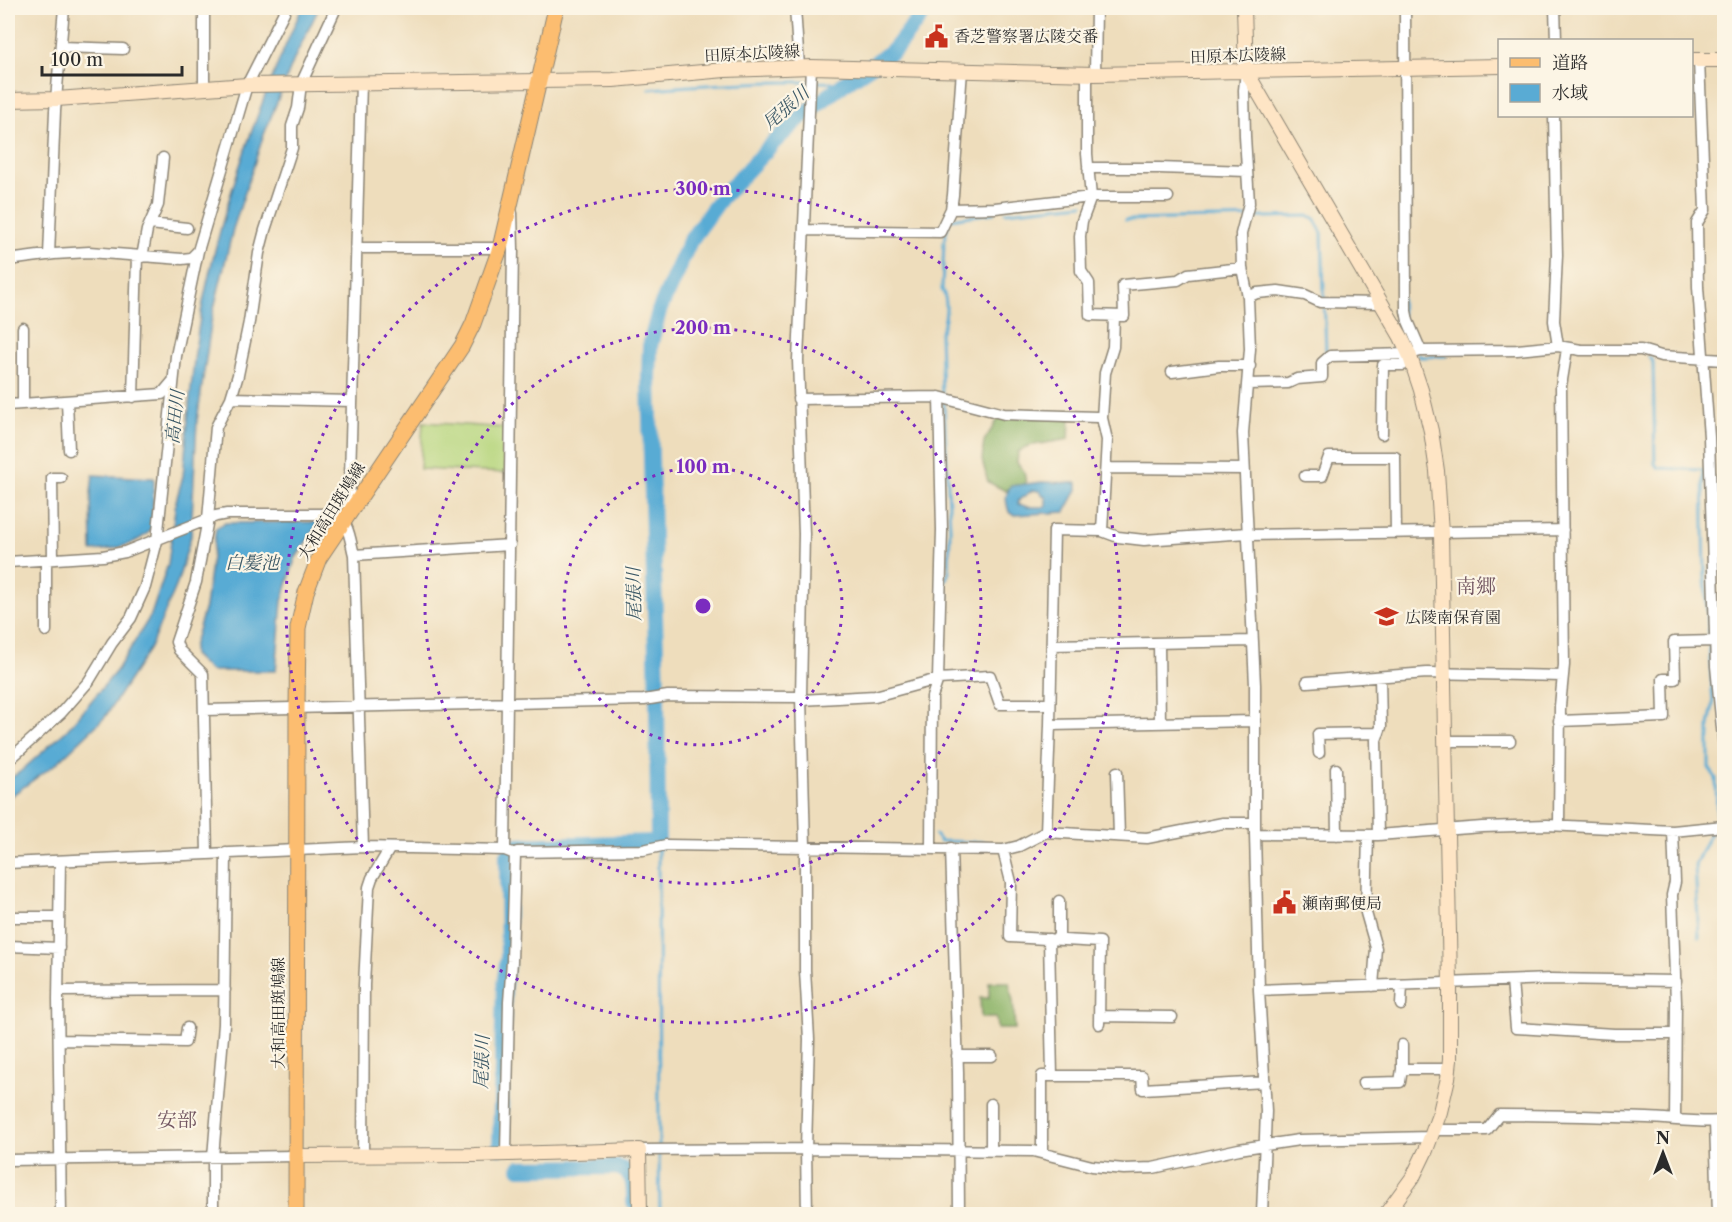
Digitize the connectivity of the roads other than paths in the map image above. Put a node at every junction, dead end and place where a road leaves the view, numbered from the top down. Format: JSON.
{"nodes":[{"id":1,"x":64,"y":8,"type":"edge"},
{"id":2,"x":204,"y":8,"type":"edge"},
{"id":3,"x":286,"y":8,"type":"edge"},
{"id":4,"x":336,"y":8,"type":"edge"},
{"id":5,"x":556,"y":8,"type":"edge"},
{"id":6,"x":795,"y":8,"type":"edge"},
{"id":7,"x":1096,"y":8,"type":"edge"},
{"id":8,"x":1244,"y":8,"type":"edge"},
{"id":9,"x":1405,"y":8,"type":"edge"},
{"id":10,"x":1555,"y":8,"type":"edge"},
{"id":11,"x":1556,"y":39,"type":"edge"},
{"id":12,"x":61,"y":47,"type":"junction"},
{"id":13,"x":123,"y":49,"type":"dead end"},
{"id":14,"x":1695,"y":60,"type":"edge"},
{"id":15,"x":1725,"y":60,"type":"edge"},
{"id":16,"x":1498,"y":66,"type":"edge"},
{"id":17,"x":1405,"y":68,"type":"junction"},
{"id":18,"x":962,"y":70,"type":"junction"},
{"id":19,"x":1246,"y":71,"type":"junction"},
{"id":20,"x":1091,"y":74,"type":"junction"},
{"id":21,"x":808,"y":79,"type":"junction"},
{"id":22,"x":540,"y":82,"type":"junction"},
{"id":23,"x":361,"y":83,"type":"junction"},
{"id":24,"x":299,"y":84,"type":"junction"},
{"id":25,"x":250,"y":85,"type":"junction"},
{"id":26,"x":204,"y":88,"type":"junction"},
{"id":27,"x":57,"y":99,"type":"junction"},
{"id":28,"x":8,"y":100,"type":"edge"},
{"id":29,"x":1554,"y":117,"type":"edge"},
{"id":30,"x":163,"y":158,"type":"dead end"},
{"id":31,"x":1088,"y":168,"type":"junction"},
{"id":32,"x":1247,"y":171,"type":"junction"},
{"id":33,"x":1091,"y":197,"type":"junction"},
{"id":34,"x":1168,"y":197,"type":"dead end"},
{"id":35,"x":511,"y":198,"type":"junction"},
{"id":36,"x":951,"y":209,"type":"junction"},
{"id":37,"x":150,"y":224,"type":"junction"},
{"id":38,"x":187,"y":228,"type":"dead end"},
{"id":39,"x":804,"y":230,"type":"junction"},
{"id":40,"x":356,"y":248,"type":"junction"},
{"id":41,"x":500,"y":248,"type":"junction"},
{"id":42,"x":198,"y":251,"type":"junction"},
{"id":43,"x":49,"y":255,"type":"junction"},
{"id":44,"x":139,"y":256,"type":"junction"},
{"id":45,"x":8,"y":260,"type":"edge"},
{"id":46,"x":1242,"y":268,"type":"junction"},
{"id":47,"x":1248,"y":297,"type":"junction"},
{"id":48,"x":1381,"y":303,"type":"junction"},
{"id":49,"x":1114,"y":315,"type":"junction"},
{"id":50,"x":23,"y":328,"type":"dead end"},
{"id":51,"x":1564,"y":350,"type":"junction"},
{"id":52,"x":1406,"y":353,"type":"junction"},
{"id":53,"x":1703,"y":359,"type":"junction"},
{"id":54,"x":1725,"y":360,"type":"edge"},
{"id":55,"x":1250,"y":366,"type":"junction"},
{"id":56,"x":1172,"y":372,"type":"dead end"},
{"id":57,"x":174,"y":380,"type":"junction"},
{"id":58,"x":1248,"y":384,"type":"junction"},
{"id":59,"x":134,"y":397,"type":"junction"},
{"id":60,"x":231,"y":398,"type":"junction"},
{"id":61,"x":944,"y":398,"type":"junction"},
{"id":62,"x":798,"y":399,"type":"junction"},
{"id":63,"x":352,"y":400,"type":"junction"},
{"id":64,"x":68,"y":401,"type":"junction"},
{"id":65,"x":23,"y":404,"type":"junction"},
{"id":66,"x":8,"y":405,"type":"edge"},
{"id":67,"x":1097,"y":417,"type":"dead end"},
{"id":68,"x":1382,"y":434,"type":"dead end"},
{"id":69,"x":69,"y":450,"type":"dead end"},
{"id":70,"x":1107,"y":468,"type":"junction"},
{"id":71,"x":1244,"y":469,"type":"junction"},
{"id":72,"x":1305,"y":476,"type":"dead end"},
{"id":73,"x":62,"y":478,"type":"dead end"},
{"id":74,"x":347,"y":516,"type":"junction"},
{"id":75,"x":205,"y":521,"type":"junction"},
{"id":76,"x":1563,"y":530,"type":"junction"},
{"id":77,"x":1102,"y":531,"type":"junction"},
{"id":78,"x":1396,"y":533,"type":"junction"},
{"id":79,"x":1441,"y":533,"type":"junction"},
{"id":80,"x":1248,"y":534,"type":"junction"},
{"id":81,"x":161,"y":539,"type":"junction"},
{"id":82,"x":510,"y":545,"type":"junction"},
{"id":83,"x":354,"y":555,"type":"junction"},
{"id":84,"x":50,"y":560,"type":"junction"},
{"id":85,"x":8,"y":562,"type":"edge"},
{"id":86,"x":46,"y":631,"type":"dead end"},
{"id":87,"x":1253,"y":641,"type":"junction"},
{"id":88,"x":1709,"y":642,"type":"junction"},
{"id":89,"x":1159,"y":643,"type":"junction"},
{"id":90,"x":1052,"y":645,"type":"junction"},
{"id":91,"x":1720,"y":666,"type":"edge"},
{"id":92,"x":1443,"y":673,"type":"junction"},
{"id":93,"x":1563,"y":676,"type":"junction"},
{"id":94,"x":1380,"y":677,"type":"junction"},
{"id":95,"x":938,"y":678,"type":"junction"},
{"id":96,"x":1307,"y":682,"type":"dead end"},
{"id":97,"x":801,"y":699,"type":"junction"},
{"id":98,"x":508,"y":703,"type":"junction"},
{"id":99,"x":1050,"y":704,"type":"junction"},
{"id":100,"x":359,"y":706,"type":"junction"},
{"id":101,"x":297,"y":707,"type":"junction"},
{"id":102,"x":204,"y":710,"type":"junction"},
{"id":103,"x":1255,"y":721,"type":"junction"},
{"id":104,"x":1560,"y":721,"type":"junction"},
{"id":105,"x":1160,"y":723,"type":"junction"},
{"id":106,"x":1050,"y":725,"type":"junction"},
{"id":107,"x":1378,"y":733,"type":"junction"},
{"id":108,"x":1445,"y":741,"type":"junction"},
{"id":109,"x":1510,"y":741,"type":"dead end"},
{"id":110,"x":1725,"y":749,"type":"edge"},
{"id":111,"x":1319,"y":753,"type":"dead end"},
{"id":112,"x":8,"y":761,"type":"edge"},
{"id":113,"x":1336,"y":769,"type":"dead end"},
{"id":114,"x":1117,"y":772,"type":"dead end"},
{"id":115,"x":1559,"y":825,"type":"junction"},
{"id":116,"x":1722,"y":826,"type":"edge"},
{"id":117,"x":1255,"y":829,"type":"junction"},
{"id":118,"x":1446,"y":830,"type":"junction"},
{"id":119,"x":1673,"y":831,"type":"junction"},
{"id":120,"x":1046,"y":832,"type":"junction"},
{"id":121,"x":1337,"y":835,"type":"junction"},
{"id":122,"x":1373,"y":835,"type":"junction"},
{"id":123,"x":1119,"y":836,"type":"junction"},
{"id":124,"x":805,"y":846,"type":"junction"},
{"id":125,"x":363,"y":848,"type":"junction"},
{"id":126,"x":390,"y":848,"type":"junction"},
{"id":127,"x":931,"y":848,"type":"junction"},
{"id":128,"x":951,"y":848,"type":"junction"},
{"id":129,"x":297,"y":850,"type":"junction"},
{"id":130,"x":1003,"y":850,"type":"junction"},
{"id":131,"x":510,"y":852,"type":"junction"},
{"id":132,"x":207,"y":854,"type":"junction"},
{"id":133,"x":226,"y":854,"type":"junction"},
{"id":134,"x":60,"y":861,"type":"junction"},
{"id":135,"x":8,"y":863,"type":"edge"},
{"id":136,"x":1059,"y":901,"type":"dead end"},
{"id":137,"x":8,"y":917,"type":"edge"},
{"id":138,"x":59,"y":917,"type":"junction"},
{"id":139,"x":1054,"y":939,"type":"junction"},
{"id":140,"x":8,"y":946,"type":"edge"},
{"id":141,"x":59,"y":948,"type":"junction"},
{"id":142,"x":1512,"y":981,"type":"junction"},
{"id":143,"x":1676,"y":981,"type":"junction"},
{"id":144,"x":1450,"y":983,"type":"junction"},
{"id":145,"x":1402,"y":985,"type":"junction"},
{"id":146,"x":1373,"y":986,"type":"junction"},
{"id":147,"x":225,"y":990,"type":"junction"},
{"id":148,"x":1259,"y":990,"type":"junction"},
{"id":149,"x":58,"y":991,"type":"junction"},
{"id":150,"x":1401,"y":1005,"type":"dead end"},
{"id":151,"x":1172,"y":1017,"type":"dead end"},
{"id":152,"x":186,"y":1028,"type":"dead end"},
{"id":153,"x":1676,"y":1034,"type":"junction"},
{"id":154,"x":58,"y":1040,"type":"junction"},
{"id":155,"x":1402,"y":1045,"type":"dead end"},
{"id":156,"x":957,"y":1056,"type":"junction"},
{"id":157,"x":992,"y":1056,"type":"dead end"},
{"id":158,"x":1402,"y":1069,"type":"junction"},
{"id":159,"x":1449,"y":1069,"type":"junction"},
{"id":160,"x":1052,"y":1076,"type":"junction"},
{"id":161,"x":1265,"y":1082,"type":"junction"},
{"id":162,"x":1363,"y":1083,"type":"dead end"},
{"id":163,"x":991,"y":1104,"type":"dead end"},
{"id":164,"x":1675,"y":1119,"type":"junction"},
{"id":165,"x":1720,"y":1121,"type":"edge"},
{"id":166,"x":1433,"y":1133,"type":"junction"},
{"id":167,"x":1266,"y":1145,"type":"junction"},
{"id":168,"x":806,"y":1149,"type":"junction"},
{"id":169,"x":645,"y":1150,"type":"junction"},
{"id":170,"x":959,"y":1150,"type":"junction"},
{"id":171,"x":991,"y":1151,"type":"junction"},
{"id":172,"x":506,"y":1153,"type":"junction"},
{"id":173,"x":1042,"y":1153,"type":"junction"},
{"id":174,"x":295,"y":1156,"type":"junction"},
{"id":175,"x":363,"y":1156,"type":"junction"},
{"id":176,"x":213,"y":1157,"type":"junction"},
{"id":177,"x":60,"y":1159,"type":"junction"},
{"id":178,"x":8,"y":1160,"type":"edge"},
{"id":179,"x":61,"y":1215,"type":"edge"},
{"id":180,"x":213,"y":1215,"type":"edge"},
{"id":181,"x":296,"y":1215,"type":"edge"},
{"id":182,"x":640,"y":1215,"type":"edge"},
{"id":183,"x":807,"y":1215,"type":"edge"},
{"id":184,"x":959,"y":1215,"type":"edge"},
{"id":185,"x":1262,"y":1215,"type":"edge"},
{"id":186,"x":1386,"y":1215,"type":"edge"},
{"id":187,"x":1718,"y":1215,"type":"edge"}],
"edges":[{"from":1,"to":12,"type":"street"},
{"from":2,"to":26,"type":"street"},
{"from":3,"to":25,"type":"street"},
{"from":4,"to":24,"type":"street"},
{"from":5,"to":22,"type":"main road","name":"大和高田斑鳩線"},
{"from":6,"to":21,"type":"street"},
{"from":7,"to":20,"type":"street"},
{"from":8,"to":19,"type":"street"},
{"from":9,"to":17,"type":"street"},
{"from":10,"to":11,"type":"street"},
{"from":12,"to":13,"type":"street"},
{"from":12,"to":27,"type":"street"},
{"from":14,"to":15,"type":"street"},
{"from":14,"to":53,"type":"street"},
{"from":16,"to":17,"type":"street","name":"田原本広陵線"},
{"from":17,"to":19,"type":"street","name":"田原本広陵線"},
{"from":17,"to":52,"type":"street"},
{"from":18,"to":20,"type":"street","name":"田原本広陵線"},
{"from":18,"to":21,"type":"street","name":"田原本広陵線"},
{"from":18,"to":36,"type":"street"},
{"from":19,"to":20,"type":"street","name":"田原本広陵線"},
{"from":19,"to":32,"type":"street"},
{"from":19,"to":48,"type":"street"},
{"from":20,"to":31,"type":"street"},
{"from":21,"to":22,"type":"street","name":"田原本広陵線"},
{"from":21,"to":39,"type":"street"},
{"from":22,"to":23,"type":"street","name":"田原本広陵線"},
{"from":22,"to":35,"type":"main road","name":"大和高田斑鳩線"},
{"from":23,"to":24,"type":"street","name":"田原本広陵線"},
{"from":23,"to":40,"type":"street"},
{"from":24,"to":25,"type":"street","name":"田原本広陵線"},
{"from":24,"to":60,"type":"street"},
{"from":25,"to":26,"type":"street","name":"田原本広陵線"},
{"from":25,"to":42,"type":"street"},
{"from":26,"to":27,"type":"street","name":"田原本広陵線"},
{"from":27,"to":28,"type":"street","name":"田原本広陵線"},
{"from":27,"to":43,"type":"street"},
{"from":29,"to":51,"type":"street"},
{"from":30,"to":37,"type":"street"},
{"from":31,"to":32,"type":"street"},
{"from":31,"to":33,"type":"street"},
{"from":32,"to":46,"type":"street"},
{"from":33,"to":34,"type":"street"},
{"from":33,"to":36,"type":"street"},
{"from":33,"to":49,"type":"street"},
{"from":35,"to":41,"type":"main road","name":"大和高田斑鳩線"},
{"from":35,"to":82,"type":"street"},
{"from":36,"to":39,"type":"street"},
{"from":37,"to":38,"type":"street"},
{"from":37,"to":44,"type":"street"},
{"from":39,"to":62,"type":"street"},
{"from":40,"to":41,"type":"street"},
{"from":40,"to":63,"type":"street"},
{"from":41,"to":74,"type":"main road","name":"大和高田斑鳩線"},
{"from":42,"to":44,"type":"street"},
{"from":42,"to":57,"type":"street"},
{"from":43,"to":44,"type":"street"},
{"from":43,"to":45,"type":"street"},
{"from":44,"to":59,"type":"street"},
{"from":46,"to":47,"type":"street"},
{"from":46,"to":49,"type":"street"},
{"from":47,"to":48,"type":"street"},
{"from":47,"to":55,"type":"street"},
{"from":48,"to":52,"type":"street"},
{"from":49,"to":70,"type":"street"},
{"from":50,"to":65,"type":"street"},
{"from":51,"to":52,"type":"street"},
{"from":51,"to":53,"type":"street"},
{"from":51,"to":76,"type":"street"},
{"from":52,"to":58,"type":"street"},
{"from":52,"to":68,"type":"street"},
{"from":52,"to":79,"type":"street"},
{"from":53,"to":54,"type":"street"},
{"from":53,"to":88,"type":"street"},
{"from":55,"to":56,"type":"street"},
{"from":55,"to":58,"type":"street"},
{"from":57,"to":59,"type":"street"},
{"from":57,"to":81,"type":"street"},
{"from":58,"to":71,"type":"street"},
{"from":59,"to":64,"type":"street"},
{"from":60,"to":63,"type":"street"},
{"from":60,"to":75,"type":"street"},
{"from":61,"to":62,"type":"street"},
{"from":61,"to":67,"type":"street"},
{"from":61,"to":95,"type":"street"},
{"from":62,"to":97,"type":"street"},
{"from":63,"to":74,"type":"street"},
{"from":64,"to":65,"type":"street"},
{"from":64,"to":69,"type":"street"},
{"from":65,"to":66,"type":"street"},
{"from":70,"to":71,"type":"street"},
{"from":70,"to":77,"type":"street"},
{"from":71,"to":80,"type":"street"},
{"from":72,"to":78,"type":"street"},
{"from":73,"to":84,"type":"street"},
{"from":74,"to":75,"type":"street"},
{"from":74,"to":83,"type":"street"},
{"from":74,"to":101,"type":"main road","name":"大和高田斑鳩線"},
{"from":75,"to":81,"type":"street"},
{"from":75,"to":102,"type":"street"},
{"from":76,"to":79,"type":"street"},
{"from":76,"to":93,"type":"street"},
{"from":77,"to":80,"type":"street"},
{"from":77,"to":90,"type":"street"},
{"from":78,"to":79,"type":"street"},
{"from":78,"to":80,"type":"street"},
{"from":79,"to":92,"type":"street"},
{"from":80,"to":87,"type":"street"},
{"from":81,"to":84,"type":"street"},
{"from":81,"to":112,"type":"street"},
{"from":82,"to":83,"type":"street"},
{"from":82,"to":98,"type":"street"},
{"from":83,"to":100,"type":"street"},
{"from":84,"to":85,"type":"street"},
{"from":84,"to":86,"type":"street"},
{"from":87,"to":89,"type":"street"},
{"from":87,"to":103,"type":"street"},
{"from":88,"to":91,"type":"street"},
{"from":88,"to":104,"type":"street"},
{"from":89,"to":90,"type":"street"},
{"from":89,"to":105,"type":"street"},
{"from":90,"to":99,"type":"street"},
{"from":91,"to":110,"type":"street"},
{"from":92,"to":93,"type":"street"},
{"from":92,"to":94,"type":"street"},
{"from":92,"to":108,"type":"street"},
{"from":93,"to":104,"type":"street"},
{"from":94,"to":96,"type":"street"},
{"from":94,"to":107,"type":"street"},
{"from":95,"to":97,"type":"street"},
{"from":95,"to":99,"type":"street"},
{"from":95,"to":127,"type":"street"},
{"from":97,"to":98,"type":"street"},
{"from":97,"to":124,"type":"street"},
{"from":98,"to":100,"type":"street"},
{"from":98,"to":131,"type":"street"},
{"from":99,"to":106,"type":"street"},
{"from":100,"to":101,"type":"street"},
{"from":100,"to":125,"type":"street"},
{"from":101,"to":102,"type":"street"},
{"from":101,"to":129,"type":"main road","name":"大和高田斑鳩線"},
{"from":102,"to":132,"type":"street"},
{"from":103,"to":105,"type":"street"},
{"from":103,"to":117,"type":"street"},
{"from":104,"to":115,"type":"street"},
{"from":105,"to":106,"type":"street"},
{"from":106,"to":120,"type":"street"},
{"from":107,"to":111,"type":"street"},
{"from":107,"to":122,"type":"street"},
{"from":108,"to":109,"type":"street"},
{"from":108,"to":118,"type":"street"},
{"from":113,"to":121,"type":"street"},
{"from":114,"to":123,"type":"street"},
{"from":115,"to":118,"type":"street"},
{"from":115,"to":119,"type":"street"},
{"from":116,"to":119,"type":"street"},
{"from":117,"to":121,"type":"street"},
{"from":117,"to":123,"type":"street"},
{"from":117,"to":148,"type":"street"},
{"from":118,"to":122,"type":"street"},
{"from":118,"to":144,"type":"street"},
{"from":119,"to":143,"type":"street"},
{"from":120,"to":123,"type":"street"},
{"from":120,"to":130,"type":"street"},
{"from":121,"to":122,"type":"street"},
{"from":122,"to":146,"type":"street"},
{"from":124,"to":127,"type":"street"},
{"from":124,"to":131,"type":"street"},
{"from":124,"to":168,"type":"street"},
{"from":125,"to":126,"type":"street"},
{"from":125,"to":129,"type":"street"},
{"from":126,"to":131,"type":"street"},
{"from":126,"to":175,"type":"street"},
{"from":127,"to":128,"type":"street"},
{"from":128,"to":130,"type":"street"},
{"from":128,"to":156,"type":"street"},
{"from":129,"to":133,"type":"street"},
{"from":129,"to":174,"type":"main road","name":"大和高田斑鳩線"},
{"from":130,"to":139,"type":"street"},
{"from":131,"to":172,"type":"street"},
{"from":132,"to":133,"type":"street"},
{"from":132,"to":134,"type":"street"},
{"from":133,"to":147,"type":"street"},
{"from":134,"to":135,"type":"street"},
{"from":134,"to":138,"type":"street"},
{"from":136,"to":139,"type":"street"},
{"from":137,"to":138,"type":"street"},
{"from":138,"to":141,"type":"street"},
{"from":139,"to":151,"type":"street"},
{"from":139,"to":160,"type":"street"},
{"from":140,"to":141,"type":"street"},
{"from":141,"to":149,"type":"street"},
{"from":142,"to":143,"type":"street"},
{"from":142,"to":144,"type":"street"},
{"from":142,"to":153,"type":"street"},
{"from":143,"to":153,"type":"street"},
{"from":144,"to":145,"type":"street"},
{"from":144,"to":159,"type":"street"},
{"from":145,"to":146,"type":"street"},
{"from":145,"to":150,"type":"street"},
{"from":146,"to":148,"type":"street"},
{"from":147,"to":149,"type":"street"},
{"from":147,"to":176,"type":"street"},
{"from":148,"to":161,"type":"street"},
{"from":149,"to":154,"type":"street"},
{"from":152,"to":154,"type":"street"},
{"from":153,"to":164,"type":"street"},
{"from":154,"to":177,"type":"street"},
{"from":155,"to":158,"type":"street"},
{"from":156,"to":157,"type":"street"},
{"from":156,"to":170,"type":"street"},
{"from":158,"to":159,"type":"street"},
{"from":158,"to":162,"type":"street"},
{"from":159,"to":166,"type":"street"},
{"from":160,"to":161,"type":"street"},
{"from":160,"to":173,"type":"street"},
{"from":161,"to":167,"type":"street"},
{"from":163,"to":171,"type":"street"},
{"from":164,"to":165,"type":"street"},
{"from":164,"to":166,"type":"street"},
{"from":165,"to":187,"type":"street"},
{"from":166,"to":167,"type":"street"},
{"from":166,"to":186,"type":"street"},
{"from":167,"to":173,"type":"street"},
{"from":167,"to":185,"type":"street"},
{"from":168,"to":169,"type":"street"},
{"from":168,"to":170,"type":"street"},
{"from":168,"to":183,"type":"street"},
{"from":169,"to":172,"type":"street"},
{"from":169,"to":182,"type":"street"},
{"from":170,"to":171,"type":"street"},
{"from":170,"to":184,"type":"street"},
{"from":171,"to":173,"type":"street"},
{"from":172,"to":175,"type":"street"},
{"from":174,"to":175,"type":"street"},
{"from":174,"to":176,"type":"street"},
{"from":174,"to":181,"type":"main road","name":"大和高田斑鳩線"},
{"from":176,"to":177,"type":"street"},
{"from":176,"to":180,"type":"street"},
{"from":177,"to":178,"type":"street"},
{"from":177,"to":179,"type":"street"}]}
